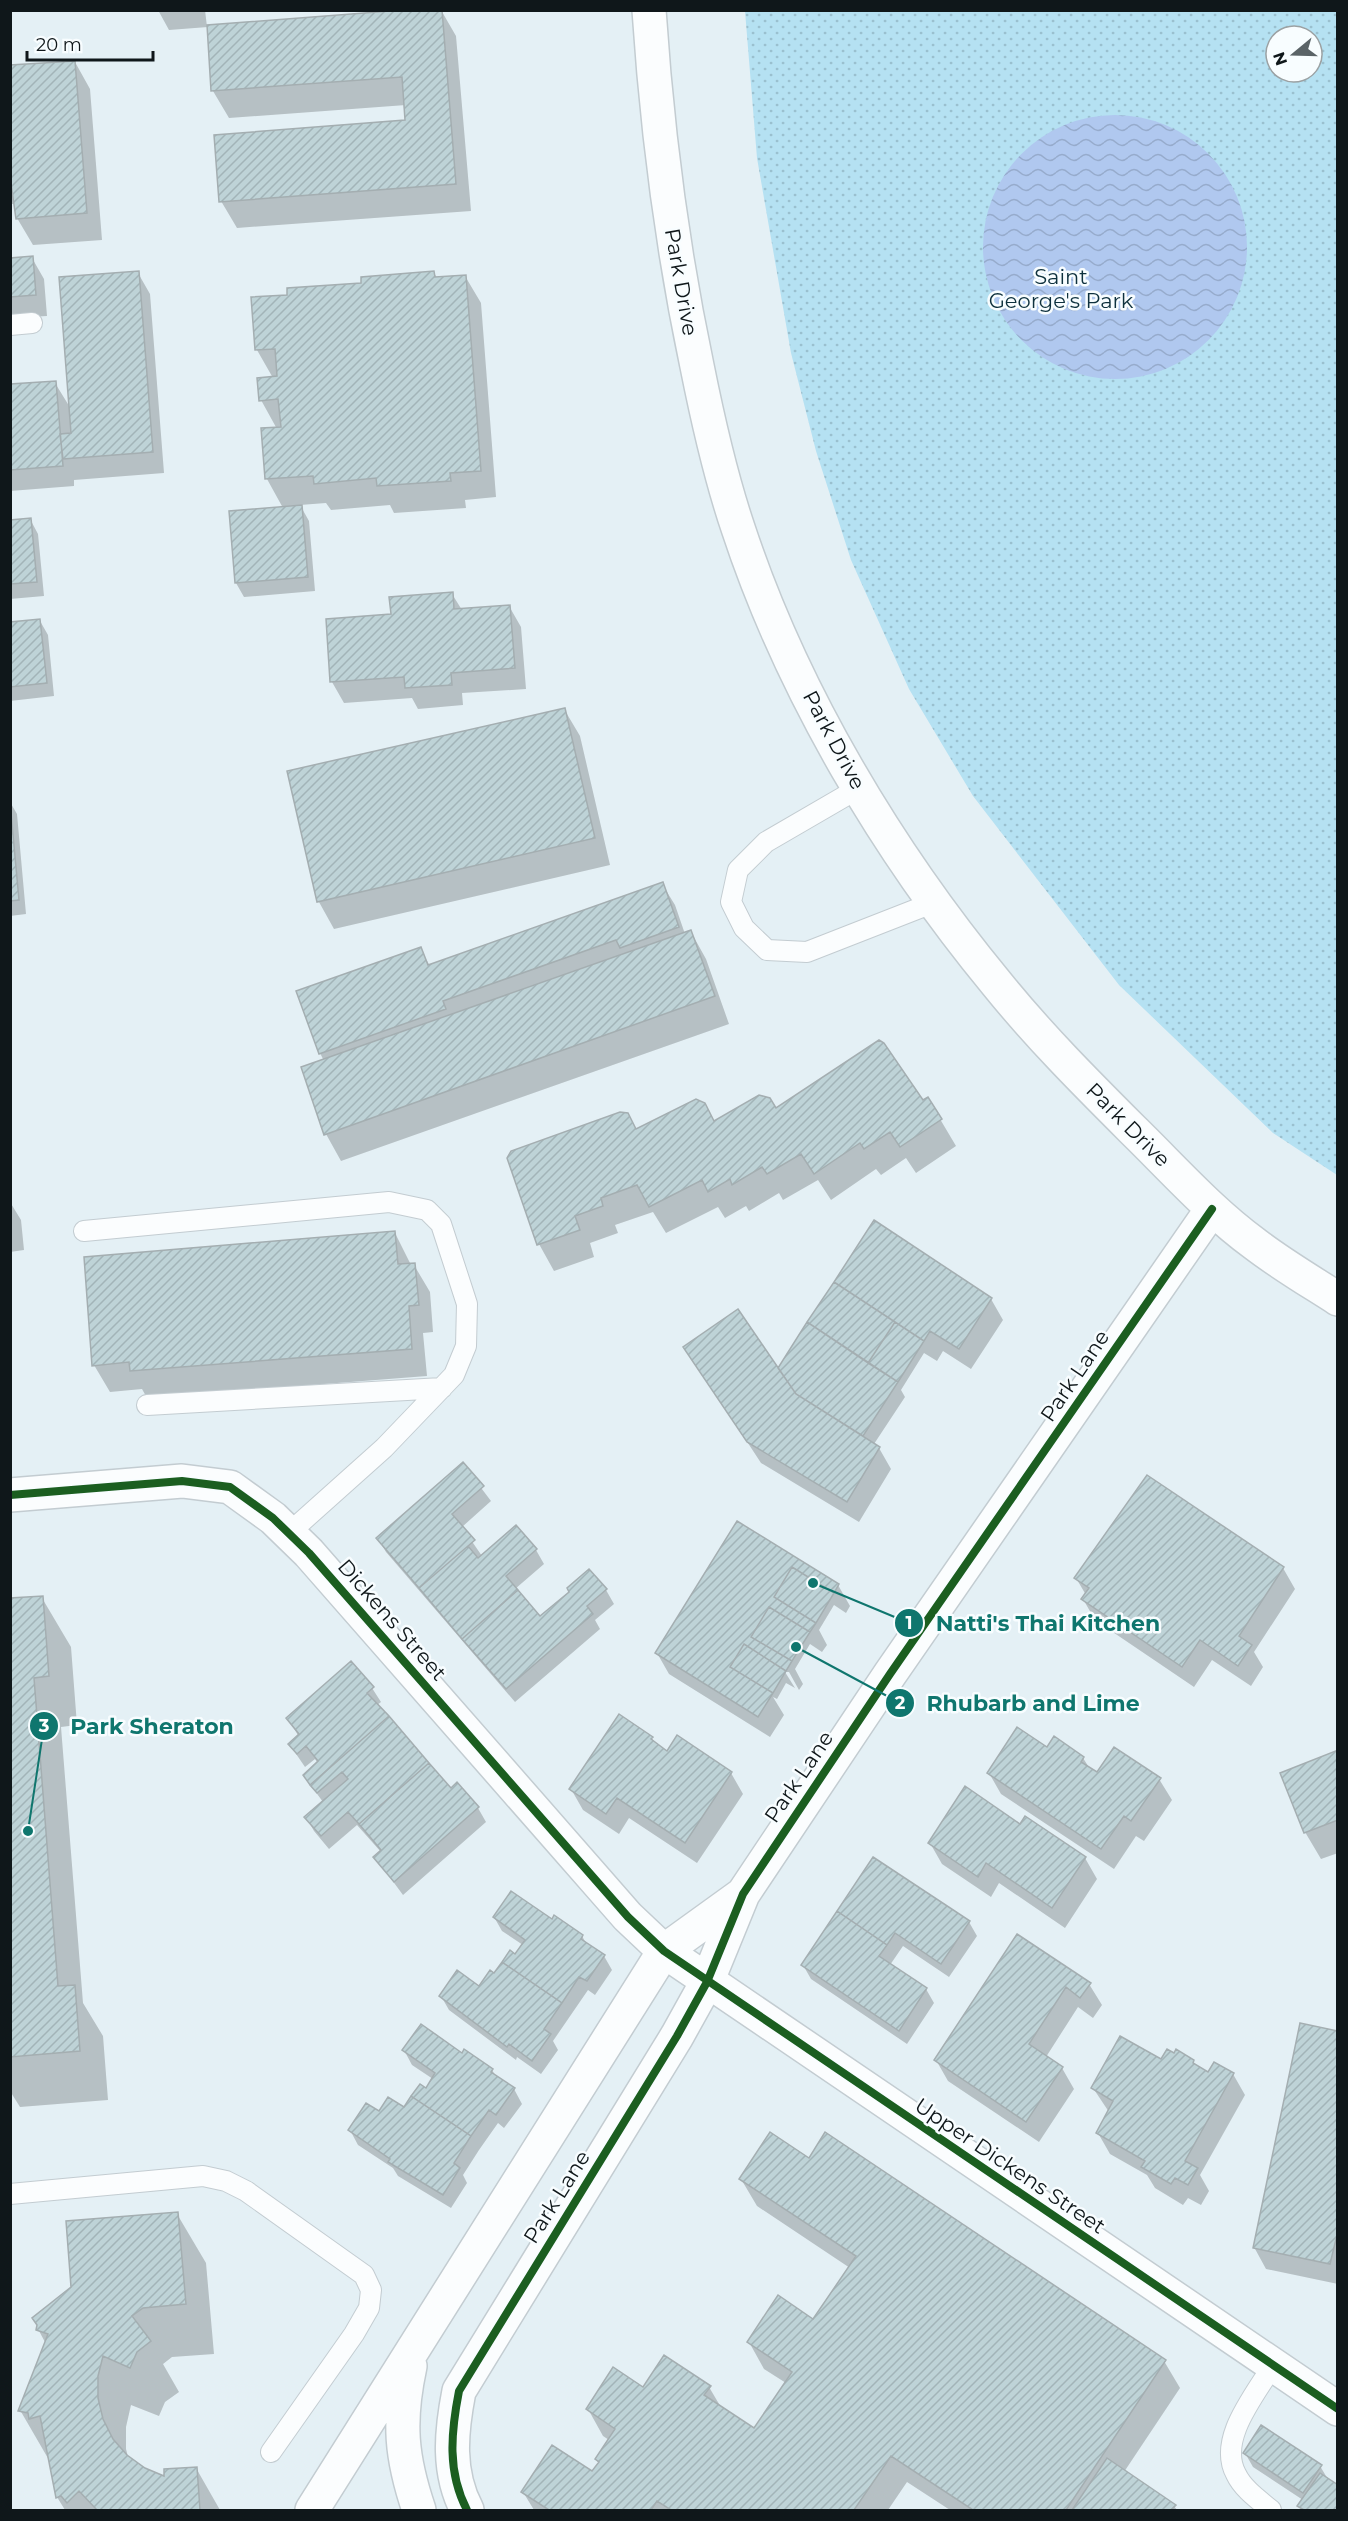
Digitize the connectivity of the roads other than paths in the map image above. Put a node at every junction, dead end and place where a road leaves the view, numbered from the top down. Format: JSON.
{"nodes":[{"id":1,"x":649,"y":10,"type":"edge"},
{"id":2,"x":32,"y":323,"type":"dead end"},
{"id":3,"x":10,"y":325,"type":"edge"},
{"id":4,"x":859,"y":788,"type":"junction"},
{"id":5,"x":935,"y":902,"type":"junction"},
{"id":6,"x":1212,"y":1209,"type":"junction"},
{"id":7,"x":84,"y":1231,"type":"dead end"},
{"id":8,"x":1338,"y":1299,"type":"edge"},
{"id":9,"x":442,"y":1388,"type":"junction"},
{"id":10,"x":147,"y":1405,"type":"dead end"},
{"id":11,"x":10,"y":1494,"type":"edge"},
{"id":12,"x":289,"y":1533,"type":"junction"},
{"id":13,"x":743,"y":1894,"type":"junction"},
{"id":14,"x":664,"y":1951,"type":"junction"},
{"id":15,"x":707,"y":1982,"type":"junction"},
{"id":16,"x":10,"y":2194,"type":"edge"},
{"id":17,"x":414,"y":2350,"type":"junction"},
{"id":18,"x":1273,"y":2365,"type":"junction"},
{"id":19,"x":1338,"y":2409,"type":"edge"},
{"id":20,"x":271,"y":2452,"type":"dead end"},
{"id":21,"x":312,"y":2511,"type":"edge"},
{"id":22,"x":419,"y":2511,"type":"edge"},
{"id":23,"x":467,"y":2511,"type":"edge"},
{"id":24,"x":1271,"y":2511,"type":"edge"}],
"edges":[{"from":1,"to":4,"type":"street","name":"Park Drive"},
{"from":2,"to":3,"type":"lane"},
{"from":4,"to":5,"type":"street","name":"Park Drive"},
{"from":4,"to":5,"type":"lane"},
{"from":5,"to":6,"type":"street","name":"Park Drive"},
{"from":6,"to":8,"type":"street","name":"Park Drive"},
{"from":6,"to":13,"type":"street","name":"Park Lane"},
{"from":7,"to":9,"type":"lane"},
{"from":9,"to":10,"type":"lane"},
{"from":9,"to":12,"type":"lane"},
{"from":11,"to":12,"type":"street","name":"Dickens Street"},
{"from":12,"to":14,"type":"street","name":"Dickens Street"},
{"from":13,"to":14,"type":"street","name":"Park Lane"},
{"from":13,"to":15,"type":"street","name":"Park Lane"},
{"from":14,"to":15,"type":"street","name":"Upper Dickens Street"},
{"from":14,"to":17,"type":"street","name":"Park Lane"},
{"from":15,"to":18,"type":"street","name":"Upper Dickens Street"},
{"from":15,"to":23,"type":"street","name":"Park Lane"},
{"from":16,"to":20,"type":"lane"},
{"from":17,"to":21,"type":"street","name":"Park Lane"},
{"from":17,"to":22,"type":"street"},
{"from":18,"to":19,"type":"street","name":"Upper Dickens Street"},
{"from":18,"to":24,"type":"lane"}]}
